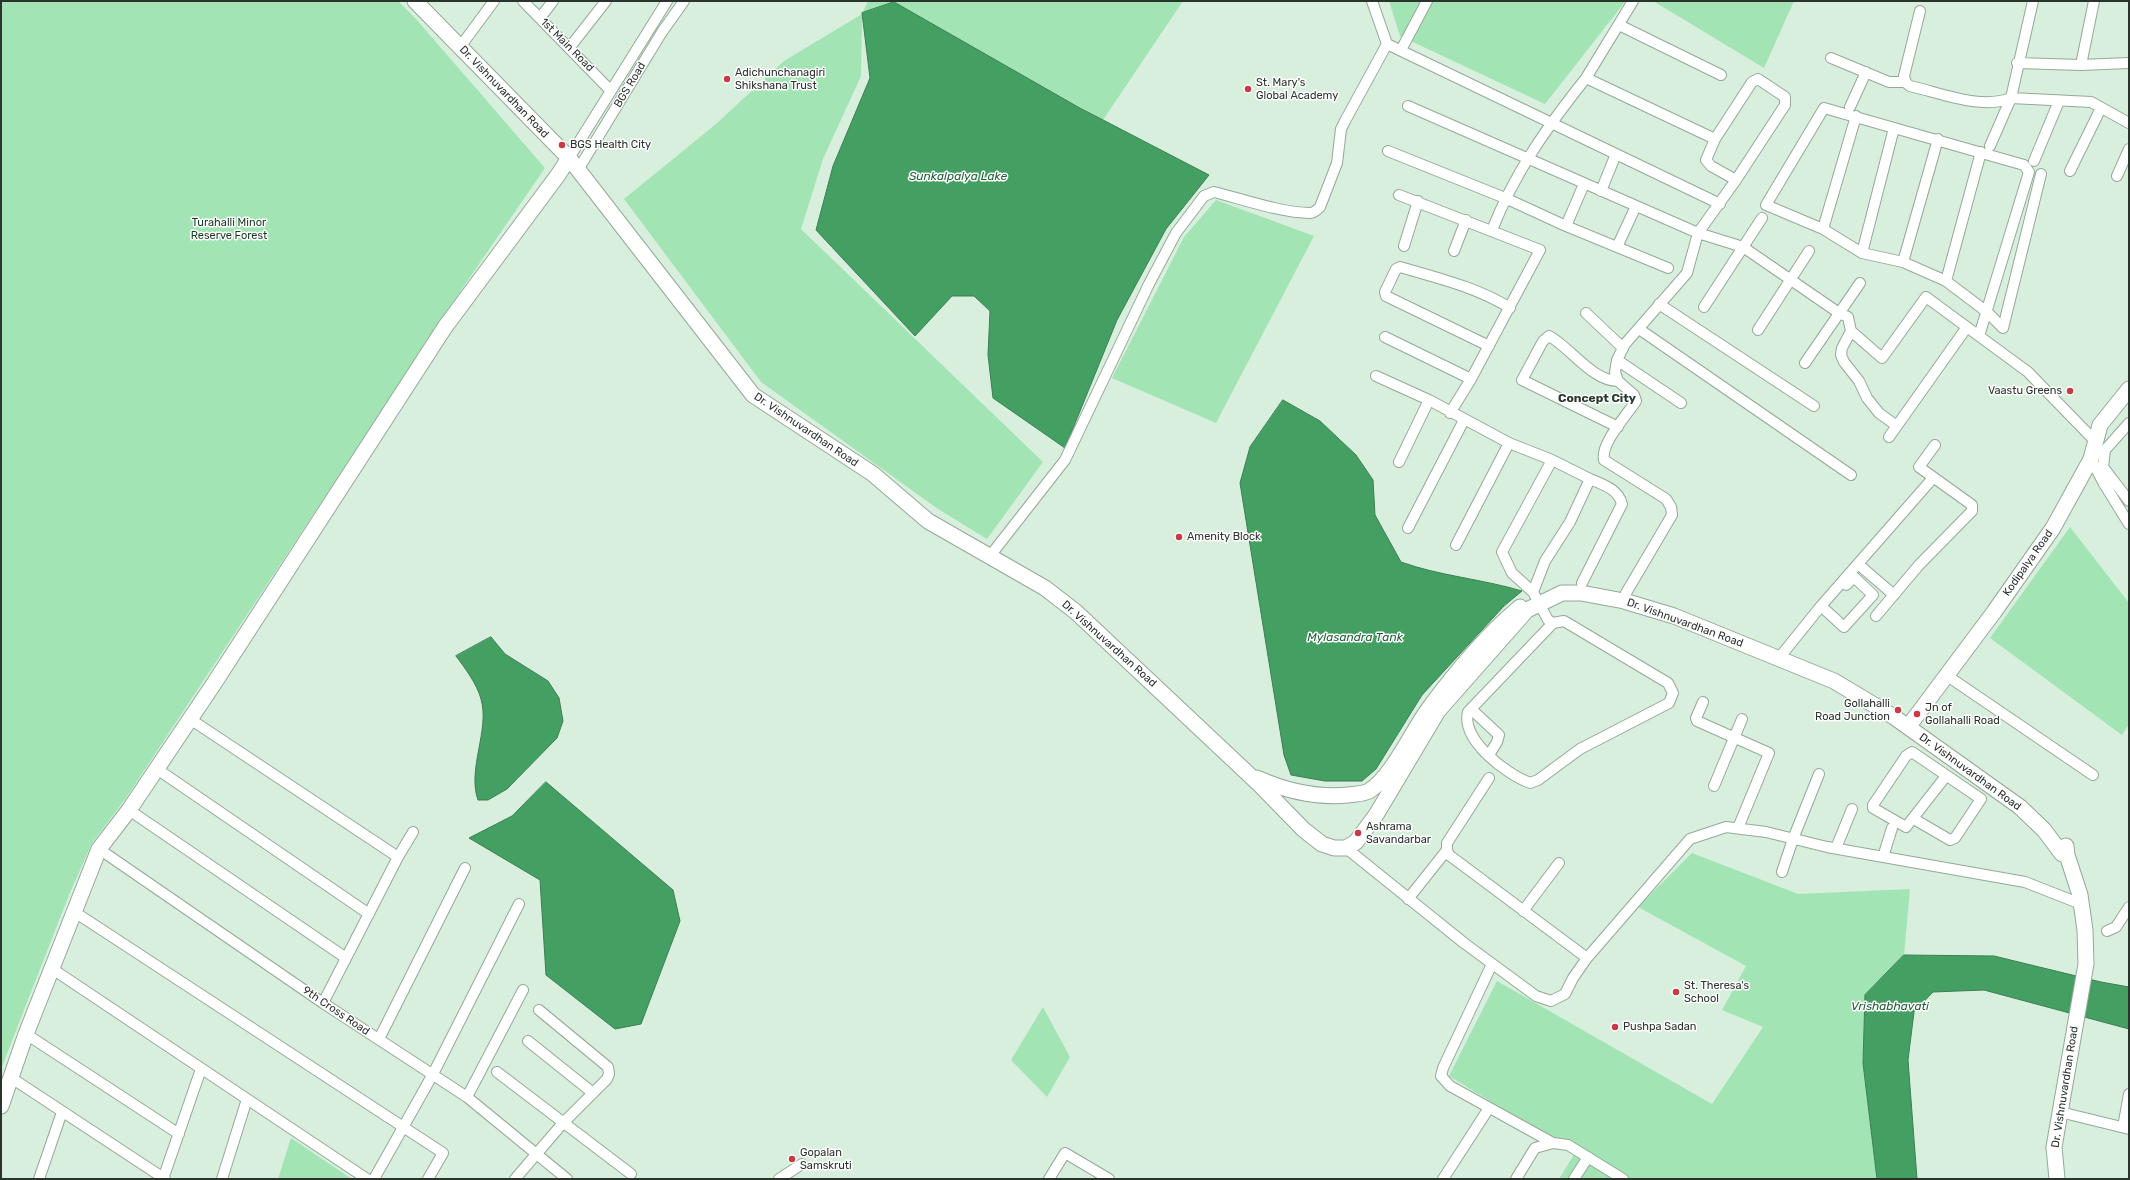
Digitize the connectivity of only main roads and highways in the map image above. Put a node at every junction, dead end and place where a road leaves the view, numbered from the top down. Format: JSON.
{"nodes":[{"id":1,"x":415,"y":1,"type":"edge"},
{"id":2,"x":569,"y":158,"type":"junction"},
{"id":3,"x":578,"y":170,"type":"junction"},
{"id":4,"x":558,"y":176,"type":"junction"},
{"id":5,"x":2129,"y":389,"type":"edge"},
{"id":6,"x":1536,"y":597,"type":"junction"},
{"id":7,"x":1781,"y":654,"type":"junction"},
{"id":8,"x":1909,"y":725,"type":"junction"},
{"id":9,"x":1246,"y":772,"type":"junction"},
{"id":10,"x":2067,"y":855,"type":"junction"},
{"id":11,"x":1,"y":1106,"type":"edge"},
{"id":12,"x":2057,"y":1179,"type":"edge"}],
"edges":[{"from":1,"to":2,"type":"main road","name":"Dr. Vishnuvardhan Road"},
{"from":2,"to":3,"type":"main road","name":"Dr. Vishnuvardhan Road"},
{"from":2,"to":4,"type":"main road"},
{"from":3,"to":4,"type":"main road"},
{"from":3,"to":9,"type":"main road","name":"Dr. Vishnuvardhan Road"},
{"from":4,"to":11,"type":"main road"},
{"from":5,"to":8,"type":"main road","name":"Kodipalya Road"},
{"from":6,"to":7,"type":"main road","name":"Dr. Vishnuvardhan Road"},
{"from":6,"to":7,"type":"main road","name":"Dr. Vishnuvardhan Road"},
{"from":6,"to":9,"type":"main road","name":"Dr. Vishnuvardhan Road"},
{"from":6,"to":9,"type":"main road","name":"Dr. Vishnuvardhan Road"},
{"from":7,"to":8,"type":"main road","name":"Dr. Vishnuvardhan Road"},
{"from":8,"to":10,"type":"main road","name":"Dr. Vishnuvardhan Road"},
{"from":8,"to":10,"type":"main road","name":"Dr. Vishnuvardhan Road"},
{"from":10,"to":12,"type":"main road","name":"Dr. Vishnuvardhan Road"}]}
